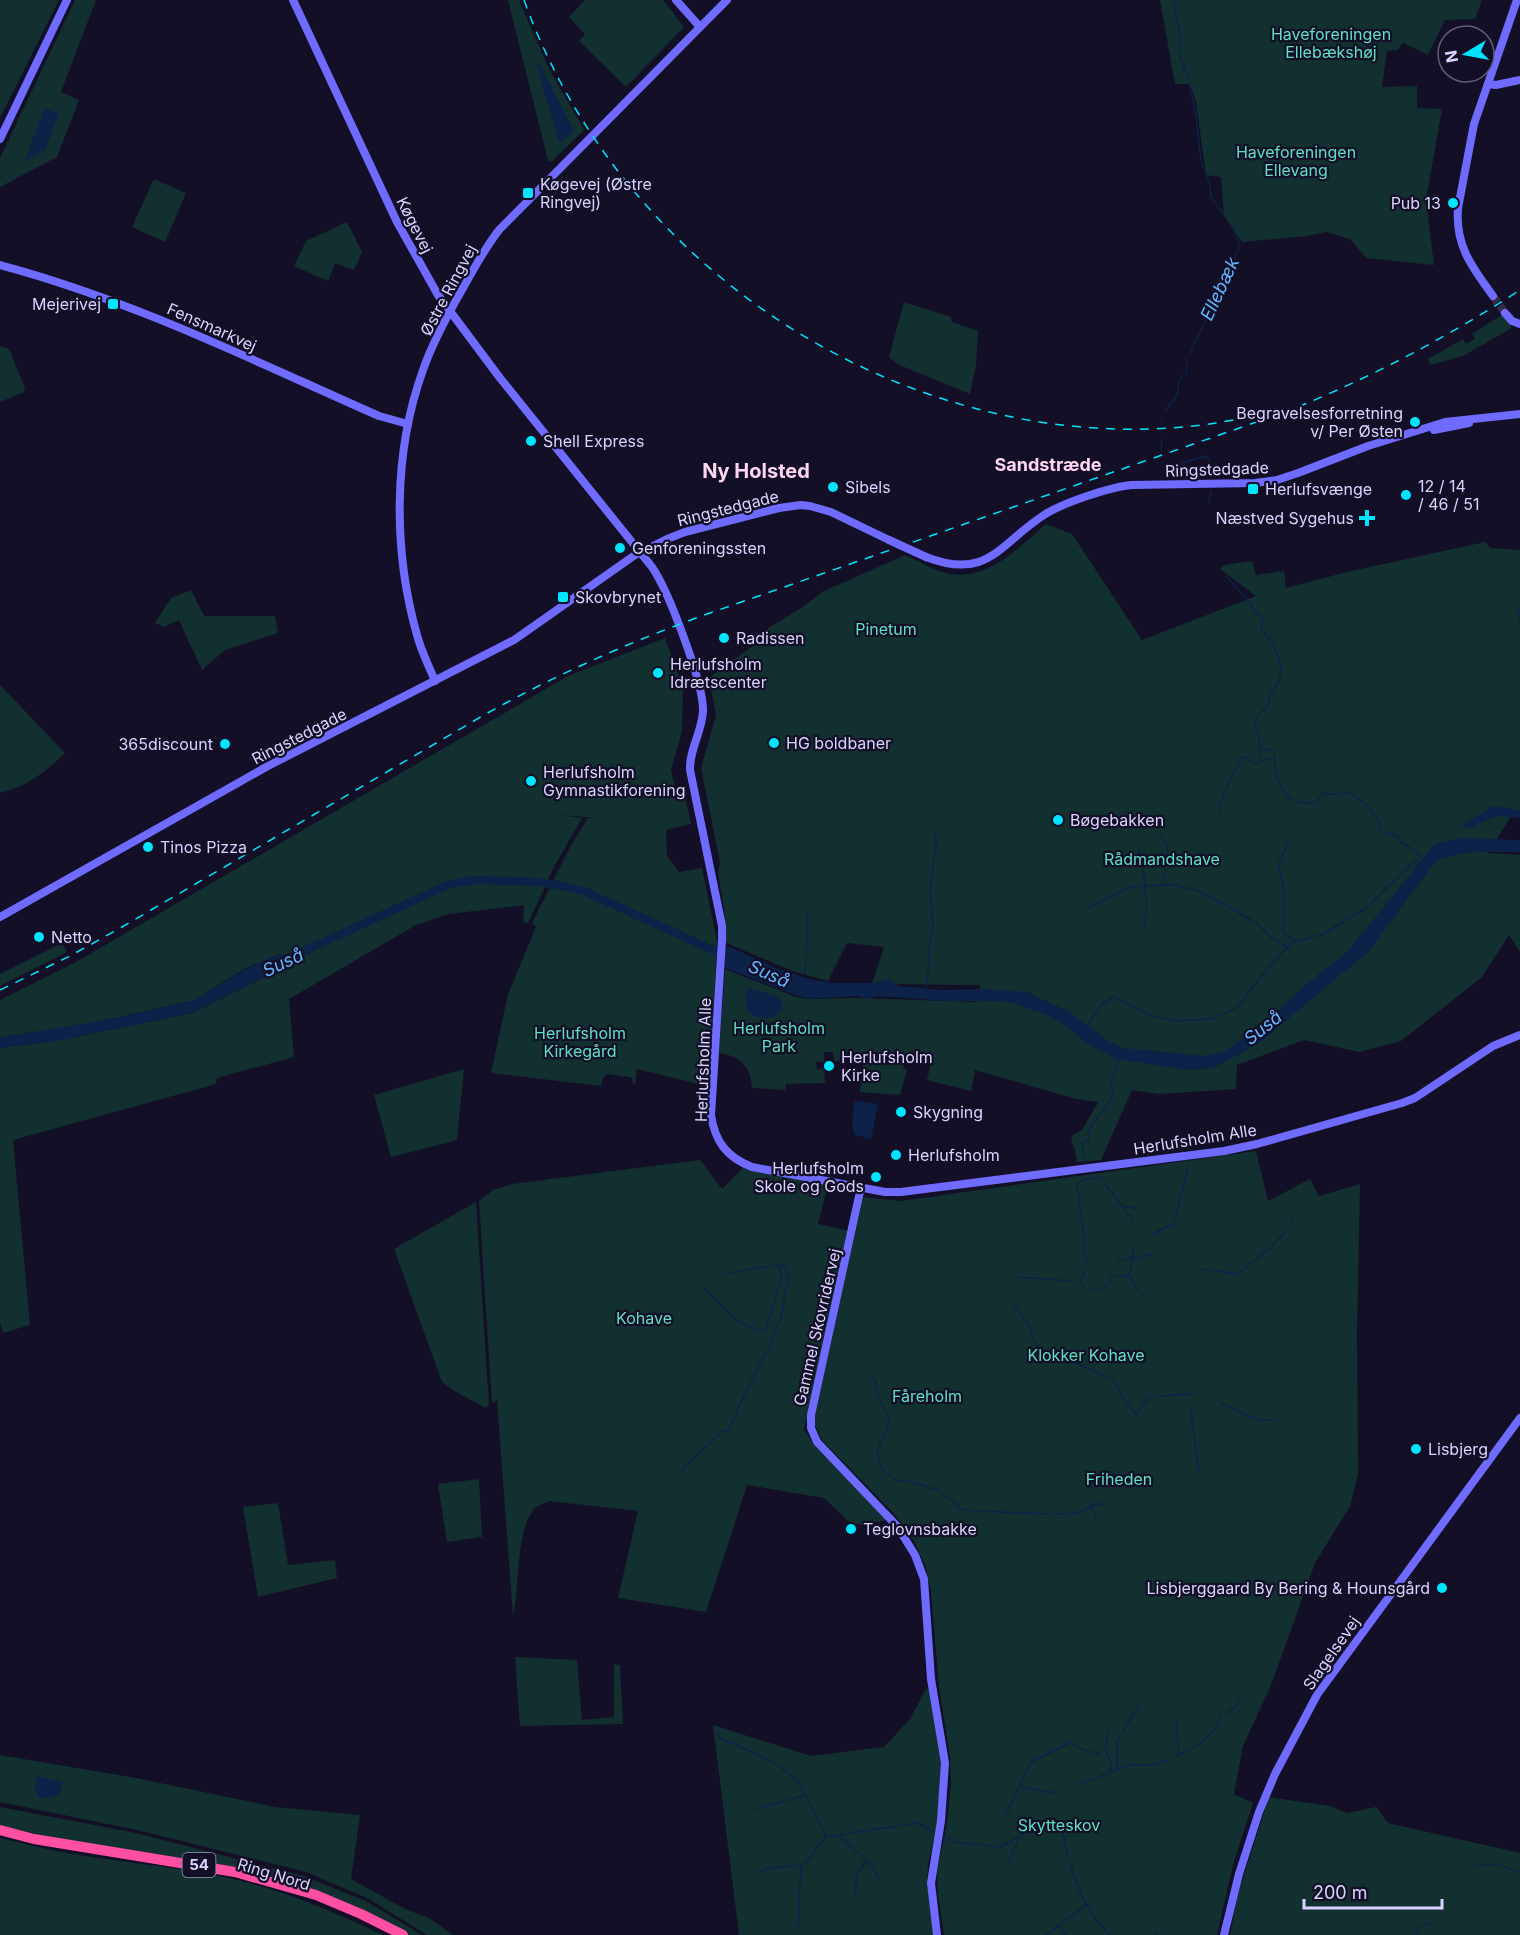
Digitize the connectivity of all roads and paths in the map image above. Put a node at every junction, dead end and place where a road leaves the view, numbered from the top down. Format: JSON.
{"nodes":[{"id":1,"x":67,"y":0,"type":"edge"},
{"id":2,"x":293,"y":0,"type":"edge"},
{"id":3,"x":676,"y":0,"type":"edge"},
{"id":4,"x":727,"y":0,"type":"edge"},
{"id":5,"x":1516,"y":0,"type":"edge"},
{"id":6,"x":700,"y":27,"type":"junction"},
{"id":7,"x":1496,"y":60,"type":"edge"},
{"id":8,"x":1520,"y":80,"type":"edge"},
{"id":9,"x":1488,"y":84,"type":"joint"},
{"id":10,"x":0,"y":139,"type":"edge"},
{"id":11,"x":0,"y":265,"type":"edge"},
{"id":12,"x":1493,"y":296,"type":"tunnel mouth"},
{"id":13,"x":449,"y":312,"type":"junction"},
{"id":14,"x":1505,"y":313,"type":"tunnel mouth"},
{"id":15,"x":1520,"y":324,"type":"edge"},
{"id":16,"x":1517,"y":414,"type":"edge"},
{"id":17,"x":408,"y":424,"type":"junction"},
{"id":18,"x":640,"y":552,"type":"junction"},
{"id":19,"x":435,"y":681,"type":"junction"},
{"id":20,"x":0,"y":917,"type":"edge"},
{"id":21,"x":1520,"y":1035,"type":"edge"},
{"id":22,"x":861,"y":1187,"type":"junction"},
{"id":23,"x":1520,"y":1418,"type":"edge"},
{"id":24,"x":0,"y":1830,"type":"edge"},
{"id":25,"x":0,"y":1835,"type":"edge"},
{"id":26,"x":392,"y":1935,"type":"edge"},
{"id":27,"x":403,"y":1935,"type":"edge"},
{"id":28,"x":937,"y":1935,"type":"edge"},
{"id":29,"x":1224,"y":1935,"type":"edge"}],
"edges":[{"from":1,"to":10,"type":"street"},
{"from":2,"to":13,"type":"street","name":"Køgevej"},
{"from":3,"to":6,"type":"street"},
{"from":4,"to":6,"type":"street","name":"Østre Ringvej"},
{"from":5,"to":7,"type":"street"},
{"from":6,"to":13,"type":"street","name":"Østre Ringvej"},
{"from":8,"to":9,"type":"street"},
{"from":9,"to":12,"type":"street"},
{"from":11,"to":17,"type":"street","name":"Fensmarkvej"},
{"from":13,"to":17,"type":"street","name":"Østre Ringvej"},
{"from":13,"to":18,"type":"street","name":"Køgevej"},
{"from":14,"to":15,"type":"street"},
{"from":16,"to":18,"type":"street","name":"Ringstedgade","bridge":true},
{"from":17,"to":19,"type":"street","name":"Østre Ringvej"},
{"from":18,"to":19,"type":"street","name":"Ringstedgade"},
{"from":18,"to":22,"type":"street","name":"Herlufsholm Alle"},
{"from":19,"to":20,"type":"street","name":"Ringstedgade"},
{"from":21,"to":22,"type":"street","name":"Herlufsholm Alle"},
{"from":22,"to":28,"type":"street","name":"Gammel Skovridervej"},
{"from":23,"to":29,"type":"street","name":"Slagelsevej"},
{"from":24,"to":27,"type":"highway","number":"54"},
{"from":25,"to":26,"type":"highway","name":"Ring Nord","number":"54"}]}
